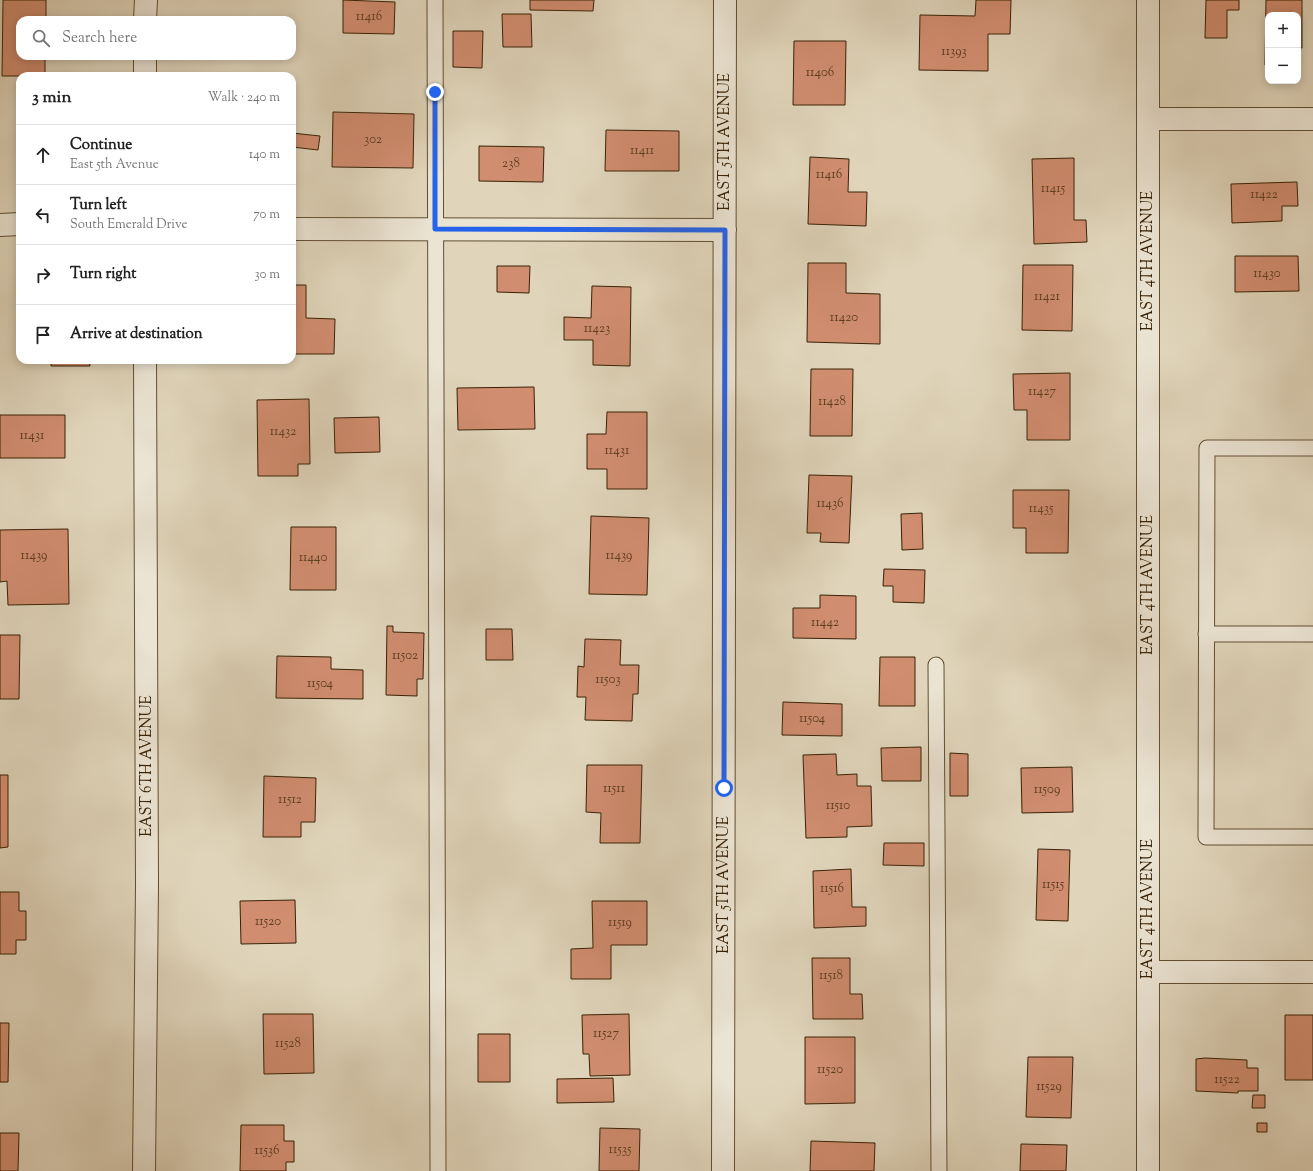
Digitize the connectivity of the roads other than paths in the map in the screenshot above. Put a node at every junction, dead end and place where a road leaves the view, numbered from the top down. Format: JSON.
{"nodes":[{"id":1,"x":146,"y":0,"type":"edge"},
{"id":2,"x":435,"y":0,"type":"edge"},
{"id":3,"x":725,"y":0,"type":"edge"},
{"id":4,"x":1148,"y":0,"type":"edge"},
{"id":5,"x":146,"y":16,"type":"edge"},
{"id":6,"x":145,"y":60,"type":"edge"},
{"id":7,"x":145,"y":72,"type":"edge"},
{"id":8,"x":1148,"y":118,"type":"junction"},
{"id":9,"x":1313,"y":119,"type":"edge"},
{"id":10,"x":16,"y":224,"type":"edge"},
{"id":11,"x":0,"y":225,"type":"edge"},
{"id":12,"x":296,"y":229,"type":"edge"},
{"id":13,"x":435,"y":229,"type":"junction"},
{"id":14,"x":725,"y":230,"type":"junction"},
{"id":15,"x":145,"y":364,"type":"edge"},
{"id":16,"x":1313,"y":448,"type":"edge"},
{"id":17,"x":1206,"y":634,"type":"junction"},
{"id":18,"x":1313,"y":634,"type":"edge"},
{"id":19,"x":936,"y":665,"type":"dead end"},
{"id":20,"x":1313,"y":837,"type":"edge"},
{"id":21,"x":1148,"y":972,"type":"junction"},
{"id":22,"x":1313,"y":972,"type":"edge"},
{"id":23,"x":144,"y":1171,"type":"edge"},
{"id":24,"x":438,"y":1171,"type":"edge"},
{"id":25,"x":723,"y":1171,"type":"edge"},
{"id":26,"x":939,"y":1171,"type":"edge"},
{"id":27,"x":1148,"y":1171,"type":"edge"}],
"edges":[{"from":1,"to":5,"type":"street"},
{"from":2,"to":13,"type":"lane"},
{"from":3,"to":14,"type":"street","name":"EAST 5TH AVENUE"},
{"from":4,"to":8,"type":"street","name":"EAST 4TH AVENUE"},
{"from":6,"to":7,"type":"street"},
{"from":8,"to":9,"type":"street"},
{"from":8,"to":21,"type":"street","name":"EAST 4TH AVENUE"},
{"from":10,"to":11,"type":"street"},
{"from":12,"to":13,"type":"street"},
{"from":13,"to":14,"type":"street"},
{"from":13,"to":24,"type":"lane"},
{"from":14,"to":25,"type":"street","name":"EAST 5TH AVENUE"},
{"from":15,"to":23,"type":"street","name":"EAST 6TH AVENUE"},
{"from":16,"to":17,"type":"lane"},
{"from":17,"to":18,"type":"lane"},
{"from":17,"to":20,"type":"lane"},
{"from":19,"to":26,"type":"lane"},
{"from":21,"to":22,"type":"street"},
{"from":21,"to":27,"type":"street","name":"EAST 4TH AVENUE"}]}
